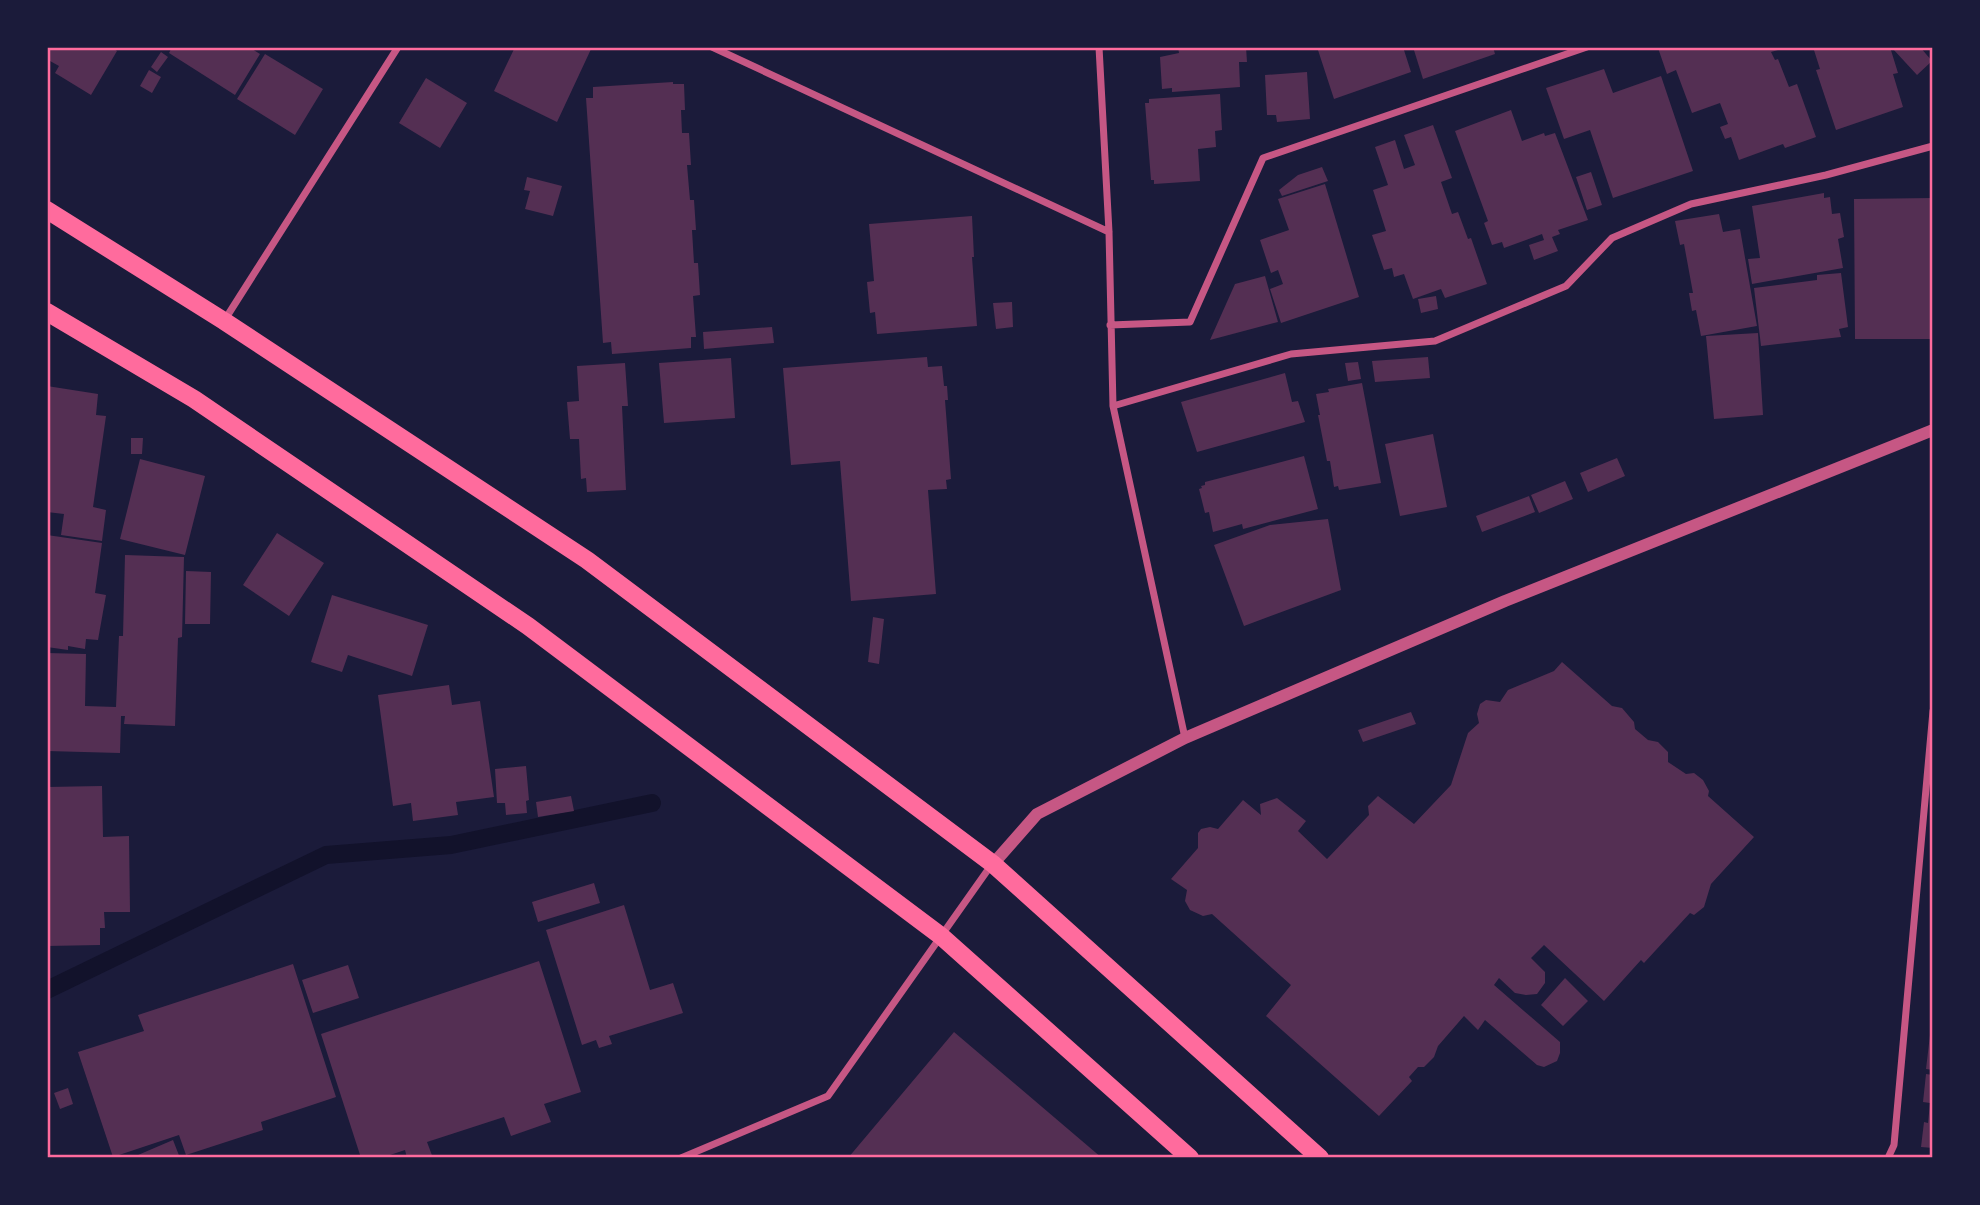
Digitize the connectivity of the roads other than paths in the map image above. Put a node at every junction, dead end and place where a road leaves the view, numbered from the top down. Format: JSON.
{"nodes":[{"id":1,"x":398,"y":47,"type":"edge"},
{"id":2,"x":712,"y":47,"type":"edge"},
{"id":3,"x":1099,"y":47,"type":"edge"},
{"id":4,"x":1587,"y":47,"type":"edge"},
{"id":5,"x":1933,"y":146,"type":"edge"},
{"id":6,"x":47,"y":210,"type":"edge"},
{"id":7,"x":1109,"y":232,"type":"junction"},
{"id":8,"x":47,"y":312,"type":"edge"},
{"id":9,"x":224,"y":321,"type":"junction"},
{"id":10,"x":1110,"y":325,"type":"junction"},
{"id":11,"x":1113,"y":406,"type":"junction"},
{"id":12,"x":1932,"y":433,"type":"edge"},
{"id":13,"x":1933,"y":711,"type":"edge"},
{"id":14,"x":1185,"y":738,"type":"junction"},
{"id":15,"x":993,"y":864,"type":"junction"},
{"id":16,"x":941,"y":936,"type":"junction"},
{"id":17,"x":681,"y":1158,"type":"edge"},
{"id":18,"x":1190,"y":1158,"type":"edge"},
{"id":19,"x":1320,"y":1158,"type":"edge"},
{"id":20,"x":1888,"y":1158,"type":"edge"}],
"edges":[{"from":1,"to":9,"type":"street"},
{"from":2,"to":7,"type":"street"},
{"from":3,"to":7,"type":"street"},
{"from":4,"to":10,"type":"street"},
{"from":5,"to":11,"type":"street"},
{"from":6,"to":9,"type":"main road"},
{"from":7,"to":10,"type":"street"},
{"from":8,"to":16,"type":"main road"},
{"from":9,"to":15,"type":"main road"},
{"from":10,"to":11,"type":"street"},
{"from":11,"to":14,"type":"street"},
{"from":12,"to":14,"type":"street"},
{"from":13,"to":20,"type":"street"},
{"from":14,"to":15,"type":"street"},
{"from":15,"to":16,"type":"street"},
{"from":15,"to":19,"type":"main road"},
{"from":16,"to":17,"type":"street"},
{"from":16,"to":18,"type":"main road"}]}
